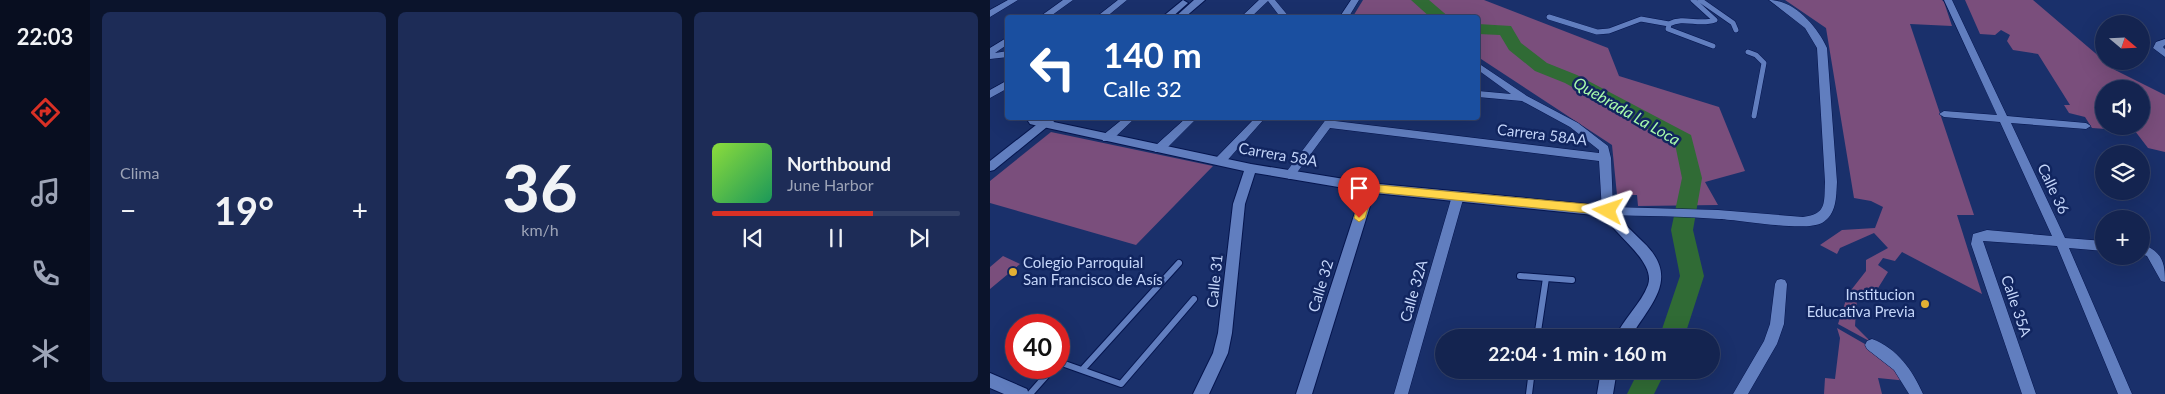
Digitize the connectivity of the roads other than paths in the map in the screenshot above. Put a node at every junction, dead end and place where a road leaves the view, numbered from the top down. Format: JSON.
{"nodes":[{"id":1,"x":1014,"y":0,"type":"edge"},
{"id":2,"x":1069,"y":0,"type":"edge"},
{"id":3,"x":1123,"y":0,"type":"edge"},
{"id":4,"x":1187,"y":0,"type":"edge"},
{"id":5,"x":1200,"y":0,"type":"edge"},
{"id":6,"x":1264,"y":0,"type":"edge"},
{"id":7,"x":1271,"y":0,"type":"edge"},
{"id":8,"x":1355,"y":0,"type":"edge"},
{"id":9,"x":1693,"y":0,"type":"edge"},
{"id":10,"x":1700,"y":0,"type":"edge"},
{"id":11,"x":1773,"y":0,"type":"edge"},
{"id":12,"x":1948,"y":0,"type":"edge"},
{"id":13,"x":990,"y":14,"type":"edge"},
{"id":14,"x":1046,"y":15,"type":"edge"},
{"id":15,"x":1103,"y":15,"type":"edge"},
{"id":16,"x":1169,"y":15,"type":"edge"},
{"id":17,"x":1182,"y":15,"type":"edge"},
{"id":18,"x":1247,"y":15,"type":"edge"},
{"id":19,"x":1284,"y":15,"type":"edge"},
{"id":20,"x":1345,"y":15,"type":"edge"},
{"id":21,"x":1548,"y":17,"type":"dead end"},
{"id":22,"x":1669,"y":24,"type":"junction"},
{"id":23,"x":1736,"y":30,"type":"dead end"},
{"id":24,"x":1005,"y":42,"type":"edge"},
{"id":25,"x":2165,"y":42,"type":"edge"},
{"id":26,"x":1713,"y":46,"type":"dead end"},
{"id":27,"x":990,"y":52,"type":"edge"},
{"id":28,"x":1748,"y":52,"type":"dead end"},
{"id":29,"x":1005,"y":54,"type":"edge"},
{"id":30,"x":2165,"y":54,"type":"edge"},
{"id":31,"x":990,"y":56,"type":"edge"},
{"id":32,"x":1480,"y":67,"type":"edge"},
{"id":33,"x":1005,"y":85,"type":"edge"},
{"id":34,"x":1480,"y":94,"type":"edge"},
{"id":35,"x":990,"y":95,"type":"edge"},
{"id":36,"x":1524,"y":98,"type":"junction"},
{"id":37,"x":1944,"y":114,"type":"dead end"},
{"id":38,"x":1754,"y":116,"type":"dead end"},
{"id":39,"x":2003,"y":119,"type":"junction"},
{"id":40,"x":1042,"y":120,"type":"edge"},
{"id":41,"x":1128,"y":120,"type":"edge"},
{"id":42,"x":1190,"y":120,"type":"edge"},
{"id":43,"x":1258,"y":120,"type":"edge"},
{"id":44,"x":1329,"y":121,"type":"edge"},
{"id":45,"x":2086,"y":126,"type":"dead end"},
{"id":46,"x":1107,"y":138,"type":"junction"},
{"id":47,"x":1159,"y":149,"type":"junction"},
{"id":48,"x":990,"y":156,"type":"edge"},
{"id":49,"x":1606,"y":158,"type":"junction"},
{"id":50,"x":1220,"y":161,"type":"junction"},
{"id":51,"x":990,"y":167,"type":"edge"},
{"id":52,"x":1251,"y":168,"type":"junction"},
{"id":53,"x":1290,"y":175,"type":"junction"},
{"id":54,"x":1369,"y":188,"type":"junction"},
{"id":55,"x":1458,"y":196,"type":"junction"},
{"id":56,"x":1608,"y":211,"type":"junction"},
{"id":57,"x":2061,"y":242,"type":"junction"},
{"id":58,"x":2095,"y":245,"type":"edge"},
{"id":59,"x":2150,"y":253,"type":"edge"},
{"id":60,"x":1179,"y":263,"type":"dead end"},
{"id":61,"x":1520,"y":276,"type":"dead end"},
{"id":62,"x":2165,"y":277,"type":"edge"},
{"id":63,"x":1546,"y":278,"type":"junction"},
{"id":64,"x":1572,"y":280,"type":"dead end"},
{"id":65,"x":1781,"y":284,"type":"dead end"},
{"id":66,"x":1194,"y":299,"type":"dead end"},
{"id":67,"x":1538,"y":329,"type":"edge"},
{"id":68,"x":1628,"y":329,"type":"edge"},
{"id":69,"x":1872,"y":344,"type":"dead end"},
{"id":70,"x":1070,"y":366,"type":"edge"},
{"id":71,"x":1082,"y":370,"type":"junction"},
{"id":72,"x":1043,"y":379,"type":"edge"},
{"id":73,"x":1531,"y":379,"type":"edge"},
{"id":74,"x":1608,"y":379,"type":"edge"},
{"id":75,"x":990,"y":380,"type":"edge"},
{"id":76,"x":1021,"y":394,"type":"edge"},
{"id":77,"x":1030,"y":394,"type":"edge"},
{"id":78,"x":1201,"y":394,"type":"edge"},
{"id":79,"x":1304,"y":394,"type":"edge"},
{"id":80,"x":1401,"y":394,"type":"edge"},
{"id":81,"x":1529,"y":394,"type":"edge"},
{"id":82,"x":1605,"y":394,"type":"edge"},
{"id":83,"x":1740,"y":394,"type":"edge"},
{"id":84,"x":1916,"y":394,"type":"edge"},
{"id":85,"x":2029,"y":394,"type":"edge"},
{"id":86,"x":2126,"y":394,"type":"edge"}],
"edges":[{"from":1,"to":13,"type":"street"},
{"from":2,"to":14,"type":"street"},
{"from":3,"to":15,"type":"street"},
{"from":4,"to":16,"type":"street"},
{"from":5,"to":17,"type":"street"},
{"from":6,"to":18,"type":"street"},
{"from":7,"to":19,"type":"street"},
{"from":8,"to":20,"type":"street"},
{"from":9,"to":22,"type":"lane"},
{"from":10,"to":23,"type":"lane"},
{"from":11,"to":56,"type":"street"},
{"from":12,"to":39,"type":"street","name":"Calle 36"},
{"from":21,"to":22,"type":"lane"},
{"from":22,"to":26,"type":"lane"},
{"from":24,"to":27,"type":"street"},
{"from":25,"to":30,"type":"street"},
{"from":28,"to":38,"type":"lane"},
{"from":29,"to":31,"type":"street"},
{"from":32,"to":36,"type":"street"},
{"from":33,"to":35,"type":"street"},
{"from":34,"to":36,"type":"street"},
{"from":36,"to":49,"type":"street"},
{"from":37,"to":39,"type":"street"},
{"from":39,"to":45,"type":"street"},
{"from":39,"to":57,"type":"street","name":"Calle 36"},
{"from":40,"to":46,"type":"street","name":"Carrera 58A"},
{"from":40,"to":48,"type":"street"},
{"from":40,"to":51,"type":"street"},
{"from":41,"to":46,"type":"street"},
{"from":42,"to":47,"type":"street"},
{"from":43,"to":50,"type":"street"},
{"from":44,"to":49,"type":"street","name":"Carrera 58AA"},
{"from":44,"to":53,"type":"street"},
{"from":46,"to":47,"type":"street","name":"Carrera 58A"},
{"from":47,"to":50,"type":"street","name":"Carrera 58A"},
{"from":49,"to":56,"type":"street"},
{"from":50,"to":52,"type":"street","name":"Carrera 58A"},
{"from":52,"to":53,"type":"street","name":"Carrera 58A"},
{"from":52,"to":78,"type":"street","name":"Calle 31"},
{"from":53,"to":54,"type":"street","name":"Carrera 58A"},
{"from":54,"to":55,"type":"street","name":"Carrera 58A"},
{"from":54,"to":79,"type":"street","name":"Calle 32"},
{"from":55,"to":56,"type":"street","name":"Carrera 58A"},
{"from":55,"to":80,"type":"street","name":"Calle 32A"},
{"from":56,"to":68,"type":"street"},
{"from":57,"to":58,"type":"street"},
{"from":57,"to":85,"type":"street","name":"Calle 35A"},
{"from":57,"to":86,"type":"street","name":"Calle 36"},
{"from":59,"to":62,"type":"street"},
{"from":60,"to":71,"type":"lane"},
{"from":61,"to":63,"type":"lane"},
{"from":63,"to":64,"type":"lane"},
{"from":63,"to":67,"type":"lane"},
{"from":65,"to":83,"type":"street"},
{"from":66,"to":71,"type":"lane"},
{"from":69,"to":84,"type":"street"},
{"from":70,"to":71,"type":"lane"},
{"from":72,"to":77,"type":"lane"},
{"from":73,"to":81,"type":"lane"},
{"from":74,"to":82,"type":"street"},
{"from":75,"to":76,"type":"street"}]}
